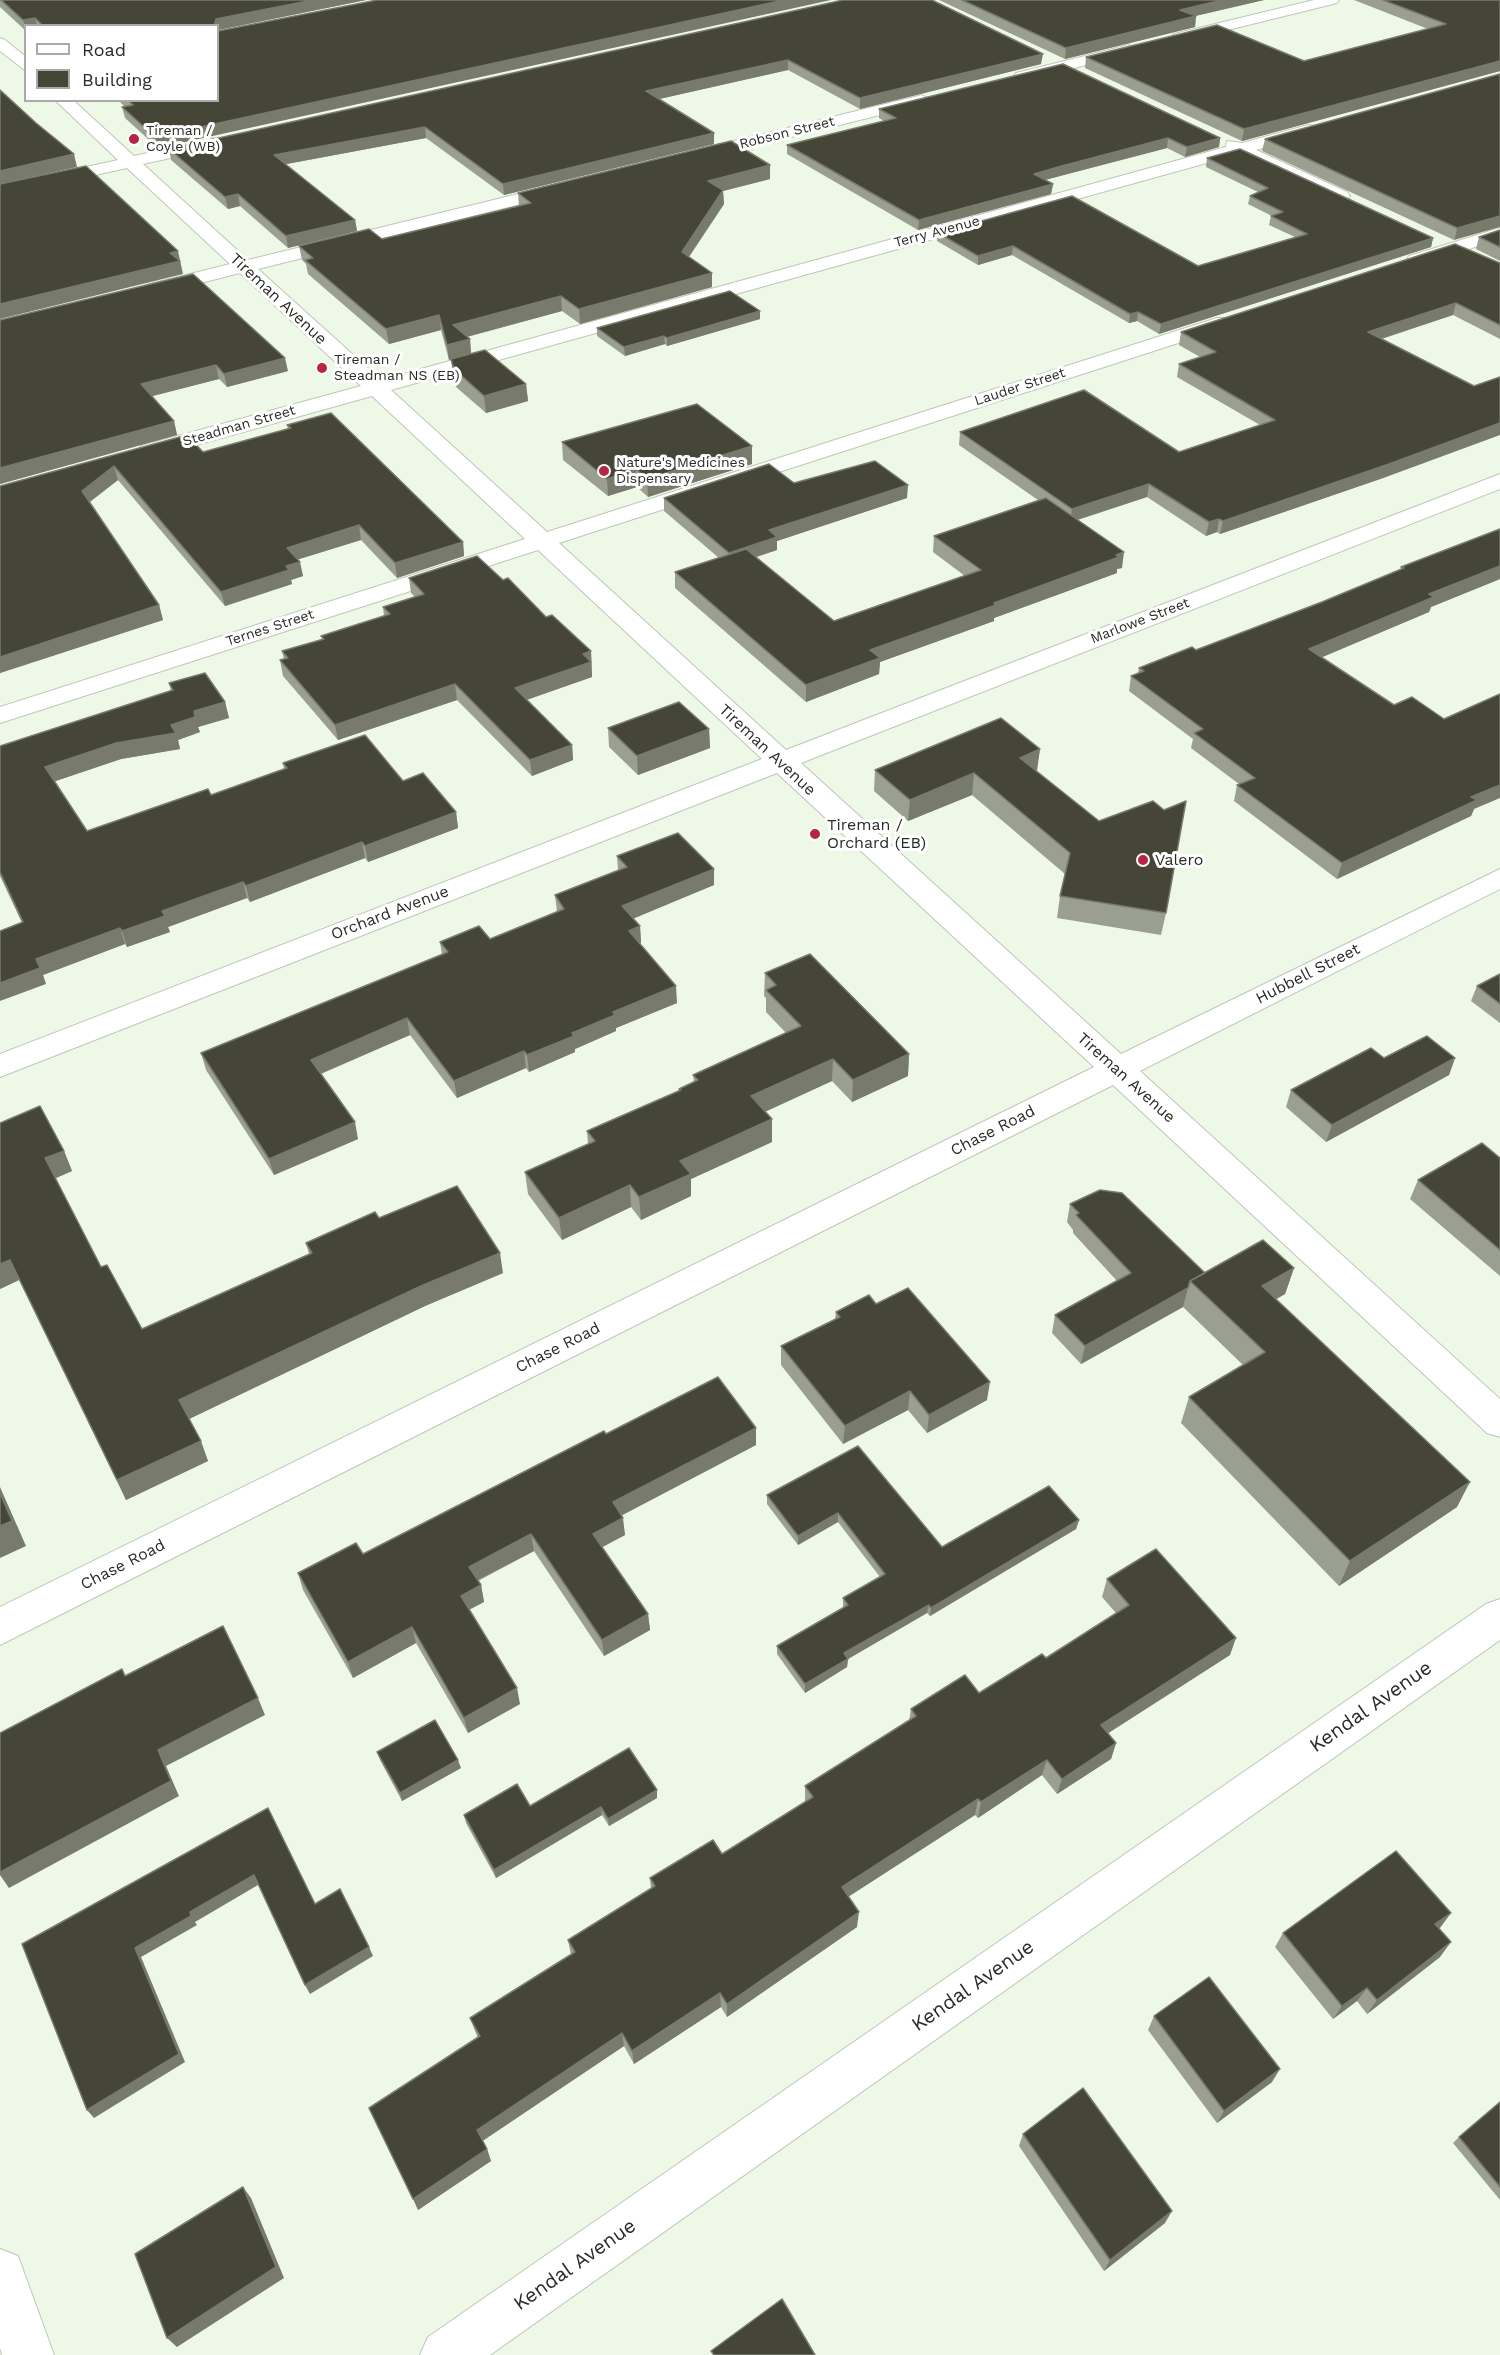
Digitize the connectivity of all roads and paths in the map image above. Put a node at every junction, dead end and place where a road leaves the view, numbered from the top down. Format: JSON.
{"nodes":[{"id":1,"x":1332,"y":0,"type":"edge"},
{"id":2,"x":1163,"y":41,"type":"edge"},
{"id":3,"x":0,"y":43,"type":"edge"},
{"id":4,"x":1141,"y":47,"type":"edge"},
{"id":5,"x":1041,"y":56,"type":"edge"},
{"id":6,"x":1063,"y":66,"type":"junction"},
{"id":7,"x":23,"y":72,"type":"edge"},
{"id":8,"x":1084,"y":76,"type":"edge"},
{"id":9,"x":1005,"y":80,"type":"edge"},
{"id":10,"x":935,"y":97,"type":"edge"},
{"id":11,"x":65,"y":102,"type":"edge"},
{"id":12,"x":1331,"y":123,"type":"edge"},
{"id":13,"x":235,"y":139,"type":"edge"},
{"id":14,"x":1220,"y":139,"type":"edge"},
{"id":15,"x":1240,"y":148,"type":"junction"},
{"id":16,"x":680,"y":160,"type":"edge"},
{"id":17,"x":129,"y":162,"type":"junction"},
{"id":18,"x":576,"y":185,"type":"edge"},
{"id":19,"x":0,"y":191,"type":"edge"},
{"id":20,"x":1352,"y":201,"type":"edge"},
{"id":21,"x":1500,"y":233,"type":"edge"},
{"id":22,"x":1433,"y":239,"type":"edge"},
{"id":23,"x":1463,"y":253,"type":"junction"},
{"id":24,"x":1397,"y":266,"type":"edge"},
{"id":25,"x":243,"y":267,"type":"junction"},
{"id":26,"x":135,"y":293,"type":"edge"},
{"id":27,"x":1239,"y":317,"type":"edge"},
{"id":28,"x":375,"y":388,"type":"junction"},
{"id":29,"x":127,"y":458,"type":"edge"},
{"id":30,"x":1500,"y":481,"type":"edge"},
{"id":31,"x":541,"y":541,"type":"junction"},
{"id":32,"x":0,"y":715,"type":"edge"},
{"id":33,"x":779,"y":761,"type":"junction"},
{"id":34,"x":1500,"y":878,"type":"edge"},
{"id":35,"x":0,"y":1066,"type":"edge"},
{"id":36,"x":1116,"y":1070,"type":"junction"},
{"id":37,"x":1500,"y":1422,"type":"edge"},
{"id":38,"x":1500,"y":1617,"type":"edge"},
{"id":39,"x":0,"y":1627,"type":"edge"},
{"id":40,"x":0,"y":2274,"type":"edge"},
{"id":41,"x":27,"y":2355,"type":"edge"},
{"id":42,"x":446,"y":2355,"type":"edge"}],
"edges":[{"from":1,"to":2,"type":"street"},
{"from":3,"to":7,"type":"street"},
{"from":4,"to":6,"type":"street"},
{"from":5,"to":6,"type":"street"},
{"from":6,"to":8,"type":"street"},
{"from":6,"to":9,"type":"street"},
{"from":10,"to":16,"type":"street","name":"Robson Street"},
{"from":11,"to":17,"type":"street","name":"Tireman Avenue"},
{"from":12,"to":15,"type":"street","name":"Terry Avenue"},
{"from":13,"to":17,"type":"street"},
{"from":14,"to":15,"type":"street"},
{"from":15,"to":20,"type":"street"},
{"from":15,"to":28,"type":"street","name":"Terry Avenue"},
{"from":17,"to":19,"type":"street"},
{"from":17,"to":25,"type":"street","name":"Tireman Avenue"},
{"from":18,"to":25,"type":"street"},
{"from":21,"to":23,"type":"street"},
{"from":22,"to":23,"type":"street"},
{"from":23,"to":24,"type":"street"},
{"from":25,"to":26,"type":"street"},
{"from":25,"to":28,"type":"street","name":"Tireman Avenue"},
{"from":27,"to":31,"type":"street","name":"Lauder Street"},
{"from":28,"to":29,"type":"street","name":"Steadman Street"},
{"from":28,"to":31,"type":"street","name":"Tireman Avenue"},
{"from":30,"to":33,"type":"street","name":"Marlowe Street"},
{"from":31,"to":32,"type":"street","name":"Ternes Street"},
{"from":31,"to":33,"type":"street","name":"Tireman Avenue"},
{"from":33,"to":35,"type":"street","name":"Orchard Avenue"},
{"from":33,"to":36,"type":"street","name":"Tireman Avenue"},
{"from":34,"to":36,"type":"street","name":"Hubbell Street"},
{"from":36,"to":37,"type":"street","name":"Tireman Avenue"},
{"from":36,"to":39,"type":"street","name":"Chase Road"},
{"from":38,"to":42,"type":"street","name":"Kendal Avenue"},
{"from":40,"to":41,"type":"street"}]}
